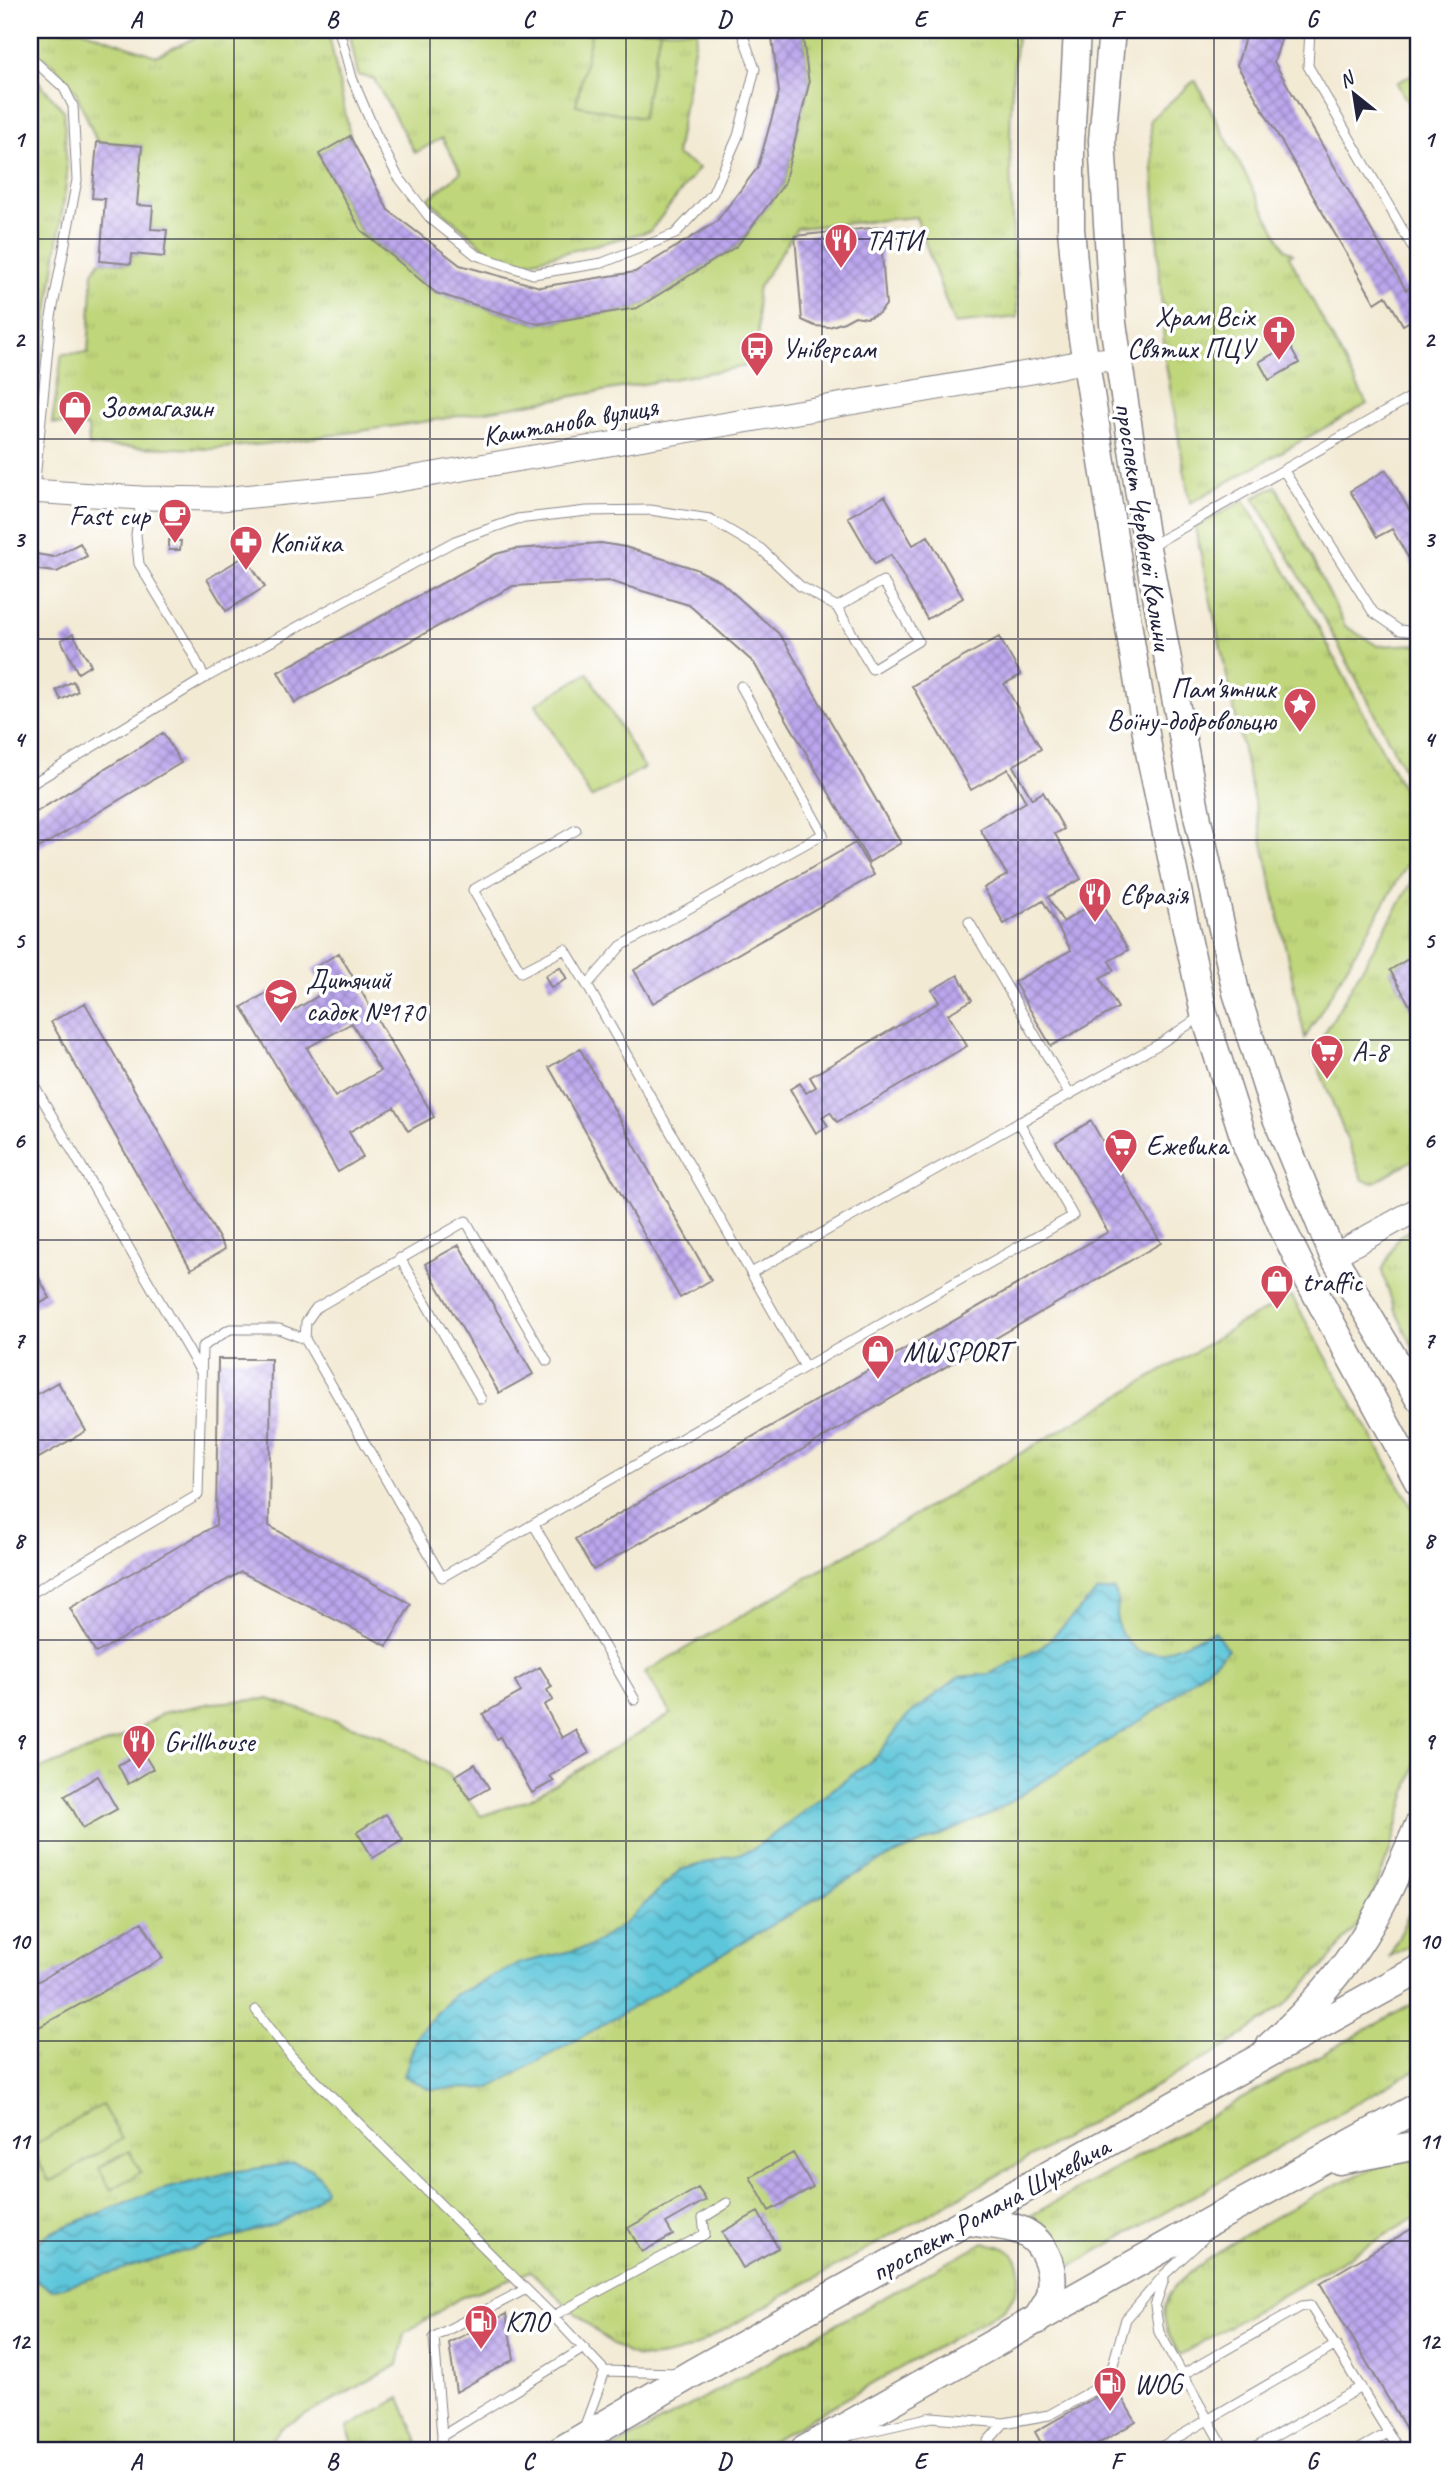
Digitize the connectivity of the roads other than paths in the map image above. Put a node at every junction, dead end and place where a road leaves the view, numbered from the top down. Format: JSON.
{"nodes":[{"id":1,"x":339,"y":30,"type":"edge"},
{"id":2,"x":741,"y":30,"type":"edge"},
{"id":3,"x":1077,"y":30,"type":"edge"},
{"id":4,"x":1112,"y":30,"type":"edge"},
{"id":5,"x":1310,"y":30,"type":"edge"},
{"id":6,"x":30,"y":57,"type":"edge"},
{"id":7,"x":1418,"y":251,"type":"edge"},
{"id":8,"x":1117,"y":359,"type":"junction"},
{"id":9,"x":1085,"y":361,"type":"junction"},
{"id":10,"x":1418,"y":393,"type":"edge"},
{"id":11,"x":1284,"y":471,"type":"junction"},
{"id":12,"x":32,"y":492,"type":"edge"},
{"id":13,"x":141,"y":498,"type":"junction"},
{"id":14,"x":1147,"y":548,"type":"junction"},
{"id":15,"x":837,"y":607,"type":"junction"},
{"id":16,"x":1418,"y":632,"type":"edge"},
{"id":17,"x":205,"y":678,"type":"junction"},
{"id":18,"x":741,"y":685,"type":"dead end"},
{"id":19,"x":30,"y":785,"type":"edge"},
{"id":20,"x":576,"y":830,"type":"dead end"},
{"id":21,"x":969,"y":922,"type":"dead end"},
{"id":22,"x":587,"y":985,"type":"junction"},
{"id":23,"x":1204,"y":1014,"type":"junction"},
{"id":24,"x":30,"y":1078,"type":"edge"},
{"id":25,"x":1070,"y":1095,"type":"junction"},
{"id":26,"x":1019,"y":1122,"type":"junction"},
{"id":27,"x":1418,"y":1209,"type":"edge"},
{"id":28,"x":1333,"y":1256,"type":"junction"},
{"id":29,"x":400,"y":1258,"type":"junction"},
{"id":30,"x":751,"y":1273,"type":"junction"},
{"id":31,"x":305,"y":1339,"type":"junction"},
{"id":32,"x":547,"y":1361,"type":"dead end"},
{"id":33,"x":805,"y":1367,"type":"junction"},
{"id":34,"x":201,"y":1374,"type":"junction"},
{"id":35,"x":1418,"y":1398,"type":"edge"},
{"id":36,"x":481,"y":1399,"type":"dead end"},
{"id":37,"x":1418,"y":1482,"type":"edge"},
{"id":38,"x":534,"y":1525,"type":"junction"},
{"id":39,"x":30,"y":1594,"type":"edge"},
{"id":40,"x":635,"y":1700,"type":"dead end"},
{"id":41,"x":1418,"y":1825,"type":"edge"},
{"id":42,"x":1418,"y":1970,"type":"edge"},
{"id":43,"x":256,"y":2010,"type":"dead end"},
{"id":44,"x":1242,"y":2069,"type":"junction"},
{"id":45,"x":1418,"y":2107,"type":"edge"},
{"id":46,"x":1418,"y":2145,"type":"edge"},
{"id":47,"x":1306,"y":2168,"type":"junction"},
{"id":48,"x":727,"y":2203,"type":"dead end"},
{"id":49,"x":1241,"y":2204,"type":"junction"},
{"id":50,"x":969,"y":2221,"type":"junction"},
{"id":51,"x":1165,"y":2274,"type":"junction"},
{"id":52,"x":526,"y":2289,"type":"junction"},
{"id":53,"x":553,"y":2316,"type":"junction"},
{"id":54,"x":1037,"y":2320,"type":"junction"},
{"id":55,"x":1336,"y":2345,"type":"junction"},
{"id":56,"x":584,"y":2348,"type":"junction"},
{"id":57,"x":605,"y":2371,"type":"junction"},
{"id":58,"x":693,"y":2373,"type":"junction"},
{"id":59,"x":1182,"y":2375,"type":"junction"},
{"id":60,"x":1361,"y":2387,"type":"junction"},
{"id":61,"x":1004,"y":2423,"type":"junction"},
{"id":62,"x":1388,"y":2433,"type":"junction"},
{"id":63,"x":442,"y":2436,"type":"junction"},
{"id":64,"x":570,"y":2445,"type":"edge"},
{"id":65,"x":811,"y":2447,"type":"edge"},
{"id":66,"x":441,"y":2450,"type":"edge"},
{"id":67,"x":987,"y":2450,"type":"edge"},
{"id":68,"x":1156,"y":2450,"type":"edge"},
{"id":69,"x":1225,"y":2450,"type":"edge"},
{"id":70,"x":1251,"y":2450,"type":"edge"},
{"id":71,"x":1358,"y":2450,"type":"edge"},
{"id":72,"x":1399,"y":2450,"type":"edge"}],
"edges":[{"from":1,"to":2,"type":"lane"},
{"from":3,"to":9,"type":"main road","name":"проспект Червоної Калини"},
{"from":4,"to":8,"type":"main road","name":"проспект Червоної Калини"},
{"from":5,"to":7,"type":"lane"},
{"from":6,"to":12,"type":"lane"},
{"from":8,"to":9,"type":"street","name":"Каштанова вулиця"},
{"from":8,"to":14,"type":"main road","name":"проспект Червоної Калини"},
{"from":9,"to":13,"type":"street","name":"Каштанова вулиця"},
{"from":9,"to":23,"type":"main road","name":"проспект Червоної Калини"},
{"from":10,"to":11,"type":"lane"},
{"from":11,"to":14,"type":"lane"},
{"from":11,"to":16,"type":"lane"},
{"from":12,"to":13,"type":"street","name":"Каштанова вулиця"},
{"from":13,"to":17,"type":"lane"},
{"from":14,"to":28,"type":"main road","name":"проспект Червоної Калини"},
{"from":15,"to":15,"type":"lane"},
{"from":15,"to":17,"type":"lane"},
{"from":17,"to":19,"type":"lane"},
{"from":18,"to":22,"type":"lane"},
{"from":20,"to":22,"type":"lane"},
{"from":21,"to":25,"type":"lane"},
{"from":22,"to":30,"type":"lane"},
{"from":23,"to":25,"type":"lane"},
{"from":23,"to":37,"type":"main road","name":"проспект Червоної Калини"},
{"from":24,"to":34,"type":"lane"},
{"from":25,"to":26,"type":"lane"},
{"from":26,"to":30,"type":"lane"},
{"from":26,"to":33,"type":"lane"},
{"from":27,"to":28,"type":"street"},
{"from":28,"to":35,"type":"main road","name":"проспект Червоної Калини"},
{"from":29,"to":31,"type":"lane"},
{"from":29,"to":32,"type":"lane"},
{"from":29,"to":36,"type":"lane"},
{"from":30,"to":33,"type":"lane"},
{"from":31,"to":34,"type":"lane"},
{"from":31,"to":38,"type":"lane"},
{"from":33,"to":38,"type":"lane"},
{"from":34,"to":39,"type":"lane"},
{"from":38,"to":40,"type":"lane"},
{"from":41,"to":44,"type":"main road"},
{"from":42,"to":44,"type":"main road","name":"проспект Романа Шухевича"},
{"from":43,"to":52,"type":"lane"},
{"from":44,"to":50,"type":"main road","name":"проспект Романа Шухевича"},
{"from":45,"to":47,"type":"main road"},
{"from":46,"to":47,"type":"main road"},
{"from":47,"to":49,"type":"main road"},
{"from":48,"to":53,"type":"lane"},
{"from":49,"to":51,"type":"lane"},
{"from":49,"to":54,"type":"main road"},
{"from":50,"to":54,"type":"main road"},
{"from":50,"to":58,"type":"main road","name":"проспект Романа Шухевича"},
{"from":51,"to":59,"type":"lane"},
{"from":51,"to":61,"type":"lane"},
{"from":52,"to":53,"type":"lane"},
{"from":52,"to":63,"type":"lane"},
{"from":53,"to":56,"type":"lane"},
{"from":54,"to":65,"type":"main road"},
{"from":55,"to":59,"type":"lane"},
{"from":55,"to":60,"type":"lane"},
{"from":55,"to":68,"type":"lane"},
{"from":56,"to":57,"type":"lane"},
{"from":56,"to":63,"type":"lane"},
{"from":57,"to":58,"type":"lane"},
{"from":57,"to":64,"type":"lane"},
{"from":58,"to":64,"type":"main road","name":"проспект Романа Шухевича"},
{"from":59,"to":69,"type":"lane"},
{"from":60,"to":62,"type":"lane"},
{"from":60,"to":70,"type":"lane"},
{"from":61,"to":65,"type":"lane"},
{"from":61,"to":67,"type":"lane"},
{"from":62,"to":71,"type":"lane"},
{"from":62,"to":72,"type":"lane"},
{"from":63,"to":66,"type":"lane"}]}
